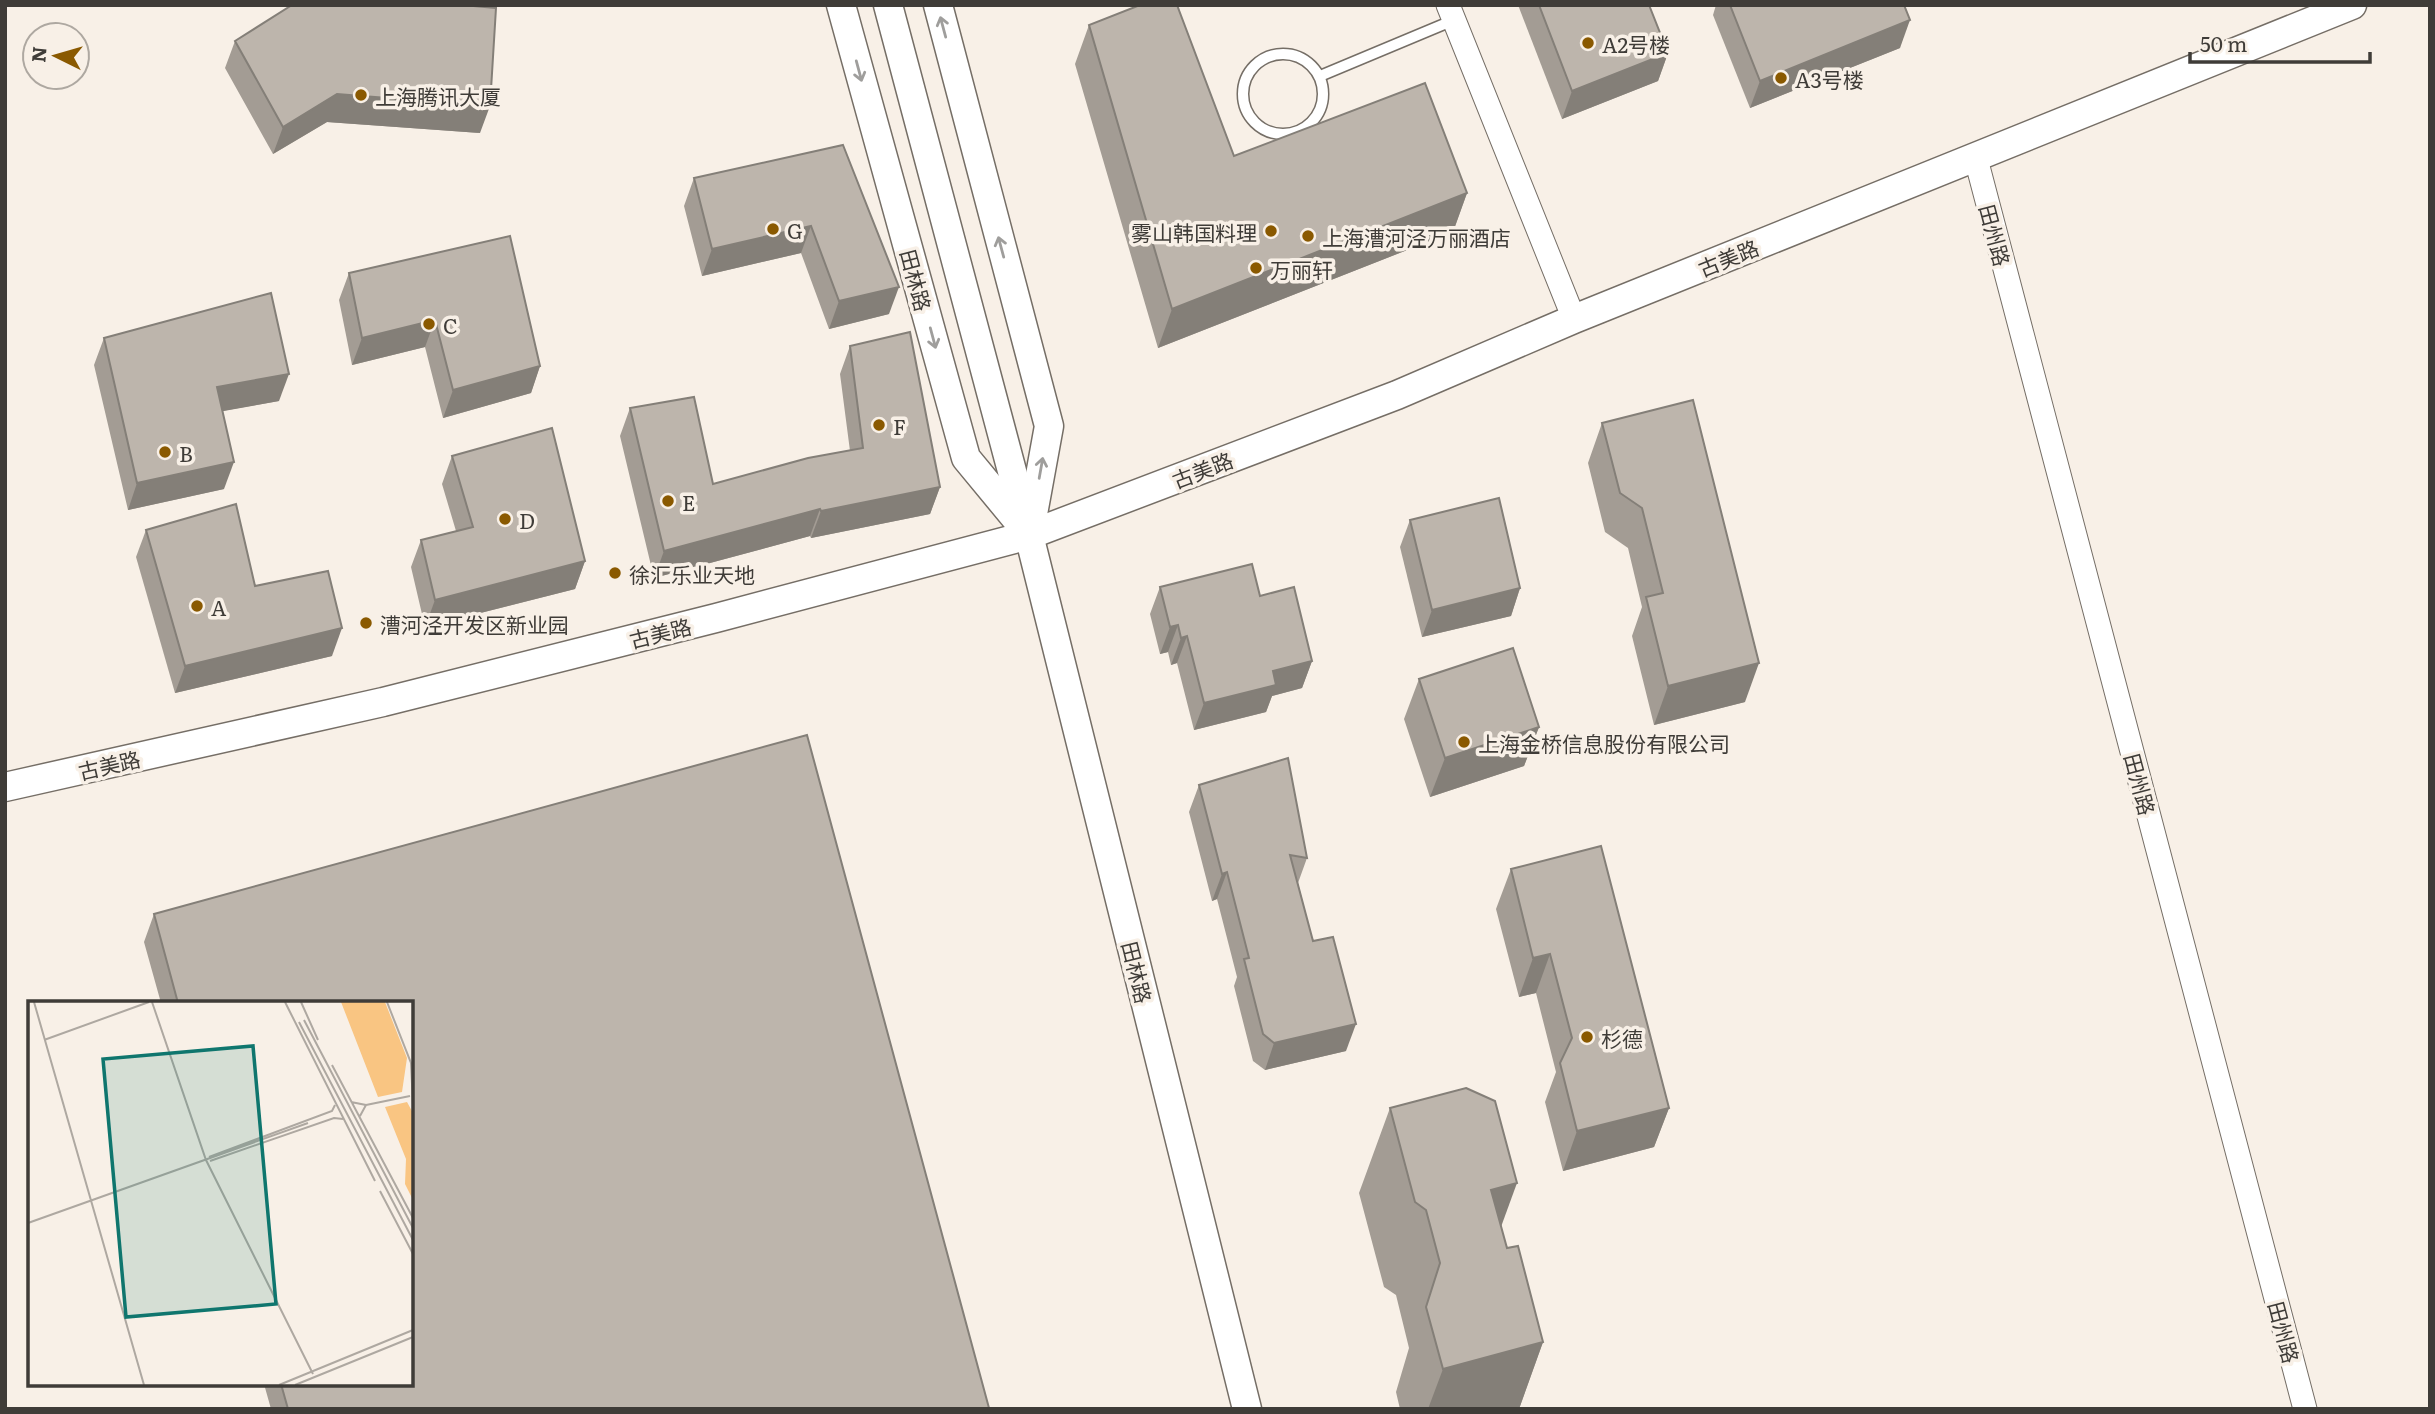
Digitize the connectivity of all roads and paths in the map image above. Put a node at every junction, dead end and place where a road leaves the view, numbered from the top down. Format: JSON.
{"nodes":[{"id":1,"x":841,"y":5,"type":"edge"},
{"id":2,"x":888,"y":5,"type":"edge"},
{"id":3,"x":938,"y":5,"type":"edge"},
{"id":4,"x":2352,"y":5,"type":"edge"},
{"id":5,"x":1451,"y":13,"type":"edge"},
{"id":6,"x":1320,"y":76,"type":"junction"},
{"id":7,"x":1976,"y":159,"type":"junction"},
{"id":8,"x":1574,"y":319,"type":"junction"},
{"id":9,"x":1029,"y":535,"type":"junction"},
{"id":10,"x":5,"y":787,"type":"edge"},
{"id":11,"x":1247,"y":1409,"type":"edge"},
{"id":12,"x":2305,"y":1409,"type":"edge"}],
"edges":[{"from":1,"to":9,"type":"street","name":"田林路","one_way":true},
{"from":2,"to":9,"type":"street","name":"田林路"},
{"from":9,"to":3,"type":"street","name":"田林路","one_way":true},
{"from":4,"to":7,"type":"street","name":"古美路"},
{"from":5,"to":6,"type":"lane"},
{"from":5,"to":8,"type":"street"},
{"from":6,"to":6,"type":"lane"},
{"from":7,"to":8,"type":"street","name":"古美路"},
{"from":7,"to":12,"type":"street","name":"田州路"},
{"from":8,"to":9,"type":"street","name":"古美路"},
{"from":9,"to":10,"type":"street","name":"古美路"},
{"from":9,"to":11,"type":"street","name":"田林路"}]}
